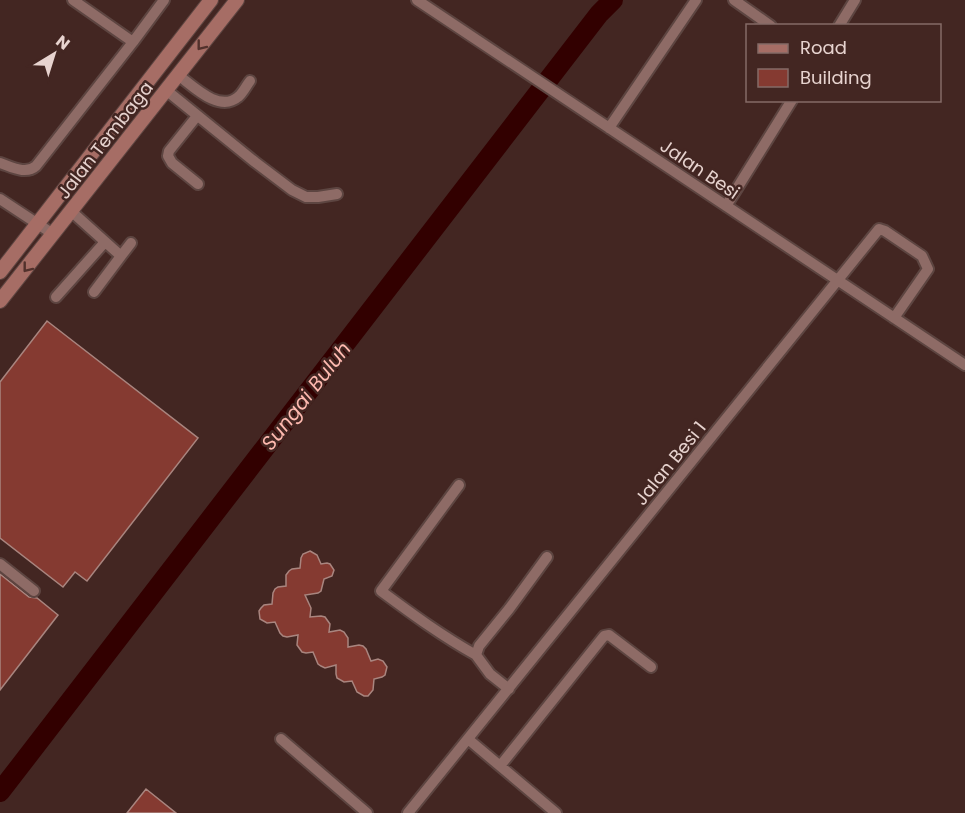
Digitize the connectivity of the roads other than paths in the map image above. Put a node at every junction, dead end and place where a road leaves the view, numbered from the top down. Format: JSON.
{"nodes":[{"id":1,"x":73,"y":0,"type":"edge"},
{"id":2,"x":164,"y":0,"type":"edge"},
{"id":3,"x":212,"y":0,"type":"edge"},
{"id":4,"x":237,"y":0,"type":"edge"},
{"id":5,"x":417,"y":0,"type":"edge"},
{"id":6,"x":696,"y":0,"type":"edge"},
{"id":7,"x":734,"y":0,"type":"edge"},
{"id":8,"x":855,"y":0,"type":"edge"},
{"id":9,"x":768,"y":24,"type":"edge"},
{"id":10,"x":840,"y":24,"type":"edge"},
{"id":11,"x":133,"y":42,"type":"junction"},
{"id":12,"x":178,"y":75,"type":"junction"},
{"id":13,"x":250,"y":81,"type":"dead end"},
{"id":14,"x":166,"y":90,"type":"junction"},
{"id":15,"x":791,"y":102,"type":"edge"},
{"id":16,"x":197,"y":116,"type":"junction"},
{"id":17,"x":609,"y":128,"type":"junction"},
{"id":18,"x":0,"y":163,"type":"edge"},
{"id":19,"x":198,"y":184,"type":"dead end"},
{"id":20,"x":337,"y":194,"type":"dead end"},
{"id":21,"x":0,"y":199,"type":"edge"},
{"id":22,"x":726,"y":206,"type":"junction"},
{"id":23,"x":71,"y":211,"type":"junction"},
{"id":24,"x":39,"y":224,"type":"junction"},
{"id":25,"x":53,"y":234,"type":"junction"},
{"id":26,"x":105,"y":242,"type":"junction"},
{"id":27,"x":131,"y":243,"type":"dead end"},
{"id":28,"x":121,"y":256,"type":"junction"},
{"id":29,"x":0,"y":273,"type":"edge"},
{"id":30,"x":838,"y":280,"type":"junction"},
{"id":31,"x":94,"y":292,"type":"dead end"},
{"id":32,"x":56,"y":297,"type":"dead end"},
{"id":33,"x":0,"y":301,"type":"edge"},
{"id":34,"x":894,"y":318,"type":"junction"},
{"id":35,"x":965,"y":365,"type":"edge"},
{"id":36,"x":459,"y":485,"type":"dead end"},
{"id":37,"x":547,"y":557,"type":"dead end"},
{"id":38,"x":0,"y":564,"type":"edge"},
{"id":39,"x":34,"y":591,"type":"dead end"},
{"id":40,"x":476,"y":655,"type":"junction"},
{"id":41,"x":651,"y":667,"type":"dead end"},
{"id":42,"x":509,"y":689,"type":"junction"},
{"id":43,"x":281,"y":739,"type":"dead end"},
{"id":44,"x":468,"y":740,"type":"junction"},
{"id":45,"x":500,"y":766,"type":"junction"},
{"id":46,"x":367,"y":813,"type":"edge"},
{"id":47,"x":408,"y":813,"type":"edge"},
{"id":48,"x":555,"y":813,"type":"edge"}],
"edges":[{"from":1,"to":11,"type":"street"},
{"from":2,"to":11,"type":"street"},
{"from":3,"to":24,"type":"main road","name":"Jalan Tembaga"},
{"from":4,"to":12,"type":"main road","name":"Jalan Tembaga","one_way":true},
{"from":5,"to":17,"type":"street","name":"Jalan Besi"},
{"from":6,"to":17,"type":"street"},
{"from":7,"to":9,"type":"street"},
{"from":8,"to":10,"type":"street"},
{"from":11,"to":18,"type":"street"},
{"from":12,"to":13,"type":"street"},
{"from":12,"to":14,"type":"main road","name":"Jalan Tembaga"},
{"from":14,"to":16,"type":"street"},
{"from":14,"to":23,"type":"main road","name":"Jalan Tembaga"},
{"from":15,"to":22,"type":"street"},
{"from":16,"to":19,"type":"street"},
{"from":16,"to":20,"type":"street"},
{"from":17,"to":22,"type":"street","name":"Jalan Besi"},
{"from":21,"to":24,"type":"street"},
{"from":22,"to":30,"type":"street","name":"Jalan Besi"},
{"from":23,"to":25,"type":"main road","name":"Jalan Tembaga"},
{"from":23,"to":26,"type":"street"},
{"from":24,"to":25,"type":"street"},
{"from":24,"to":29,"type":"main road","name":"Jalan Tembaga"},
{"from":25,"to":33,"type":"main road","name":"Jalan Tembaga","one_way":true},
{"from":26,"to":28,"type":"street"},
{"from":26,"to":32,"type":"street"},
{"from":27,"to":28,"type":"street"},
{"from":28,"to":31,"type":"street"},
{"from":30,"to":34,"type":"street","name":"Jalan Besi"},
{"from":30,"to":34,"type":"street","name":"Jalan Besi 1"},
{"from":30,"to":42,"type":"street","name":"Jalan Besi 1"},
{"from":34,"to":35,"type":"street","name":"Jalan Besi"},
{"from":36,"to":40,"type":"street"},
{"from":37,"to":40,"type":"street"},
{"from":38,"to":39,"type":"street"},
{"from":40,"to":42,"type":"street"},
{"from":41,"to":45,"type":"street"},
{"from":42,"to":44,"type":"street","name":"Jalan Besi 1"},
{"from":43,"to":46,"type":"street"},
{"from":44,"to":45,"type":"street"},
{"from":44,"to":47,"type":"street","name":"Jalan Besi 1"},
{"from":45,"to":48,"type":"street"}]}
